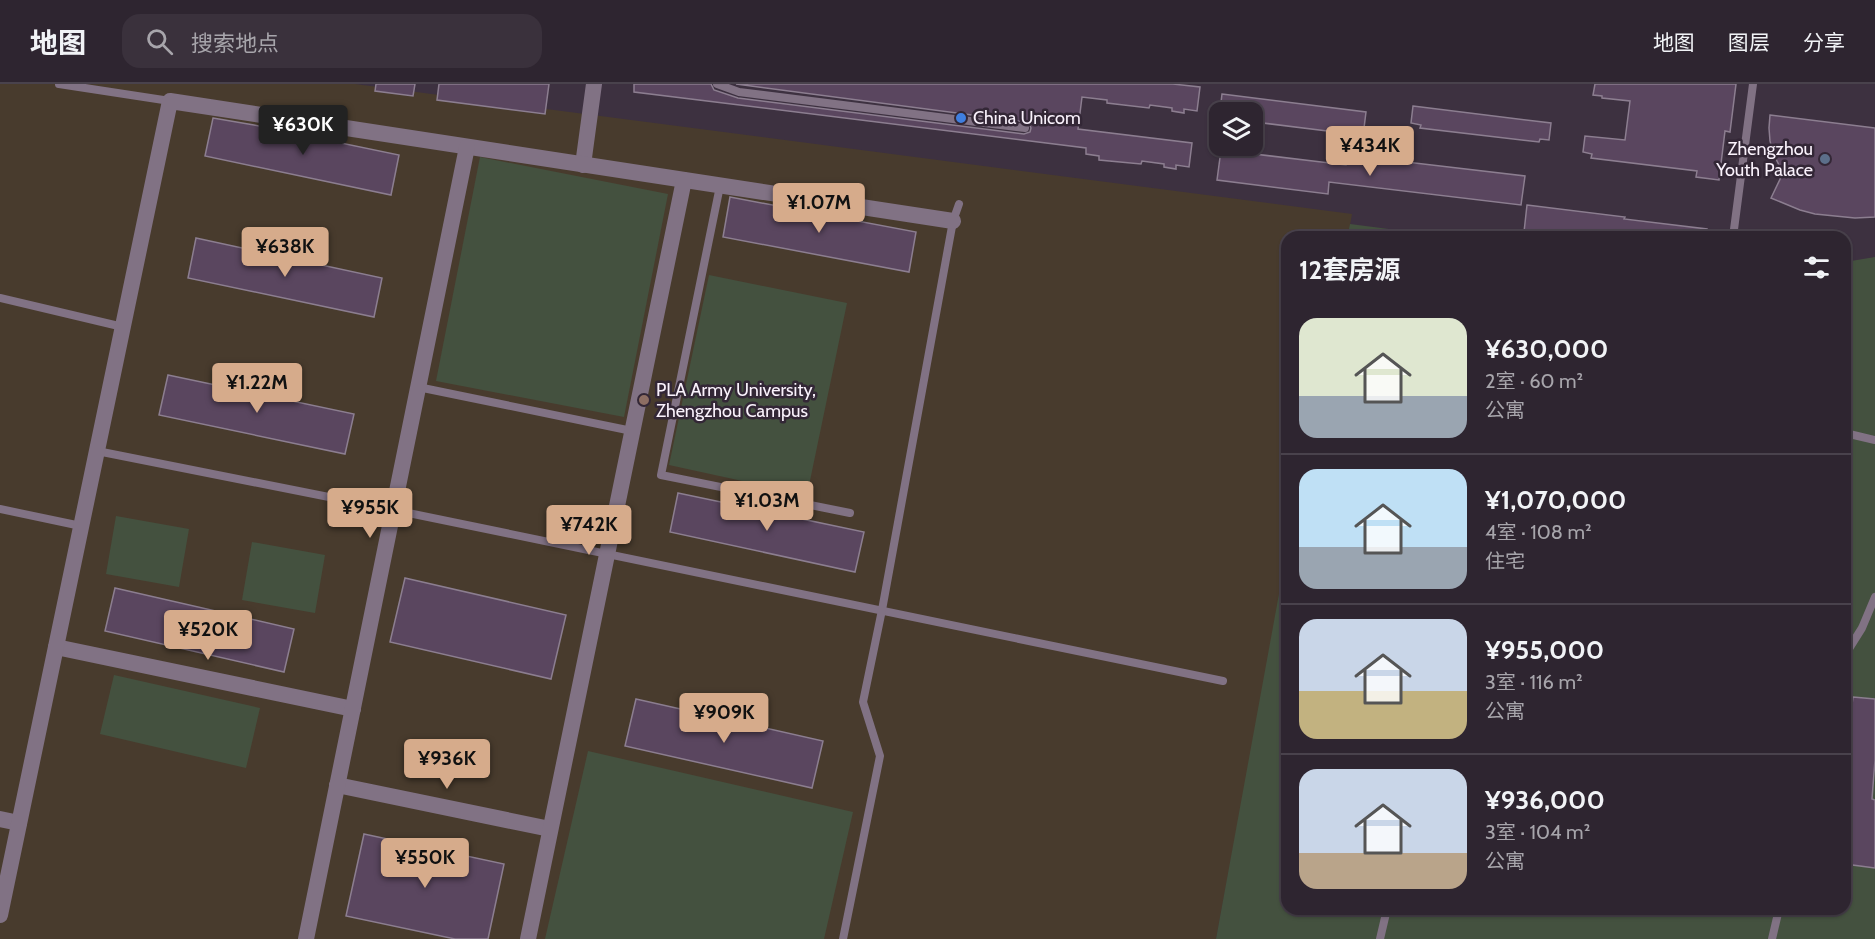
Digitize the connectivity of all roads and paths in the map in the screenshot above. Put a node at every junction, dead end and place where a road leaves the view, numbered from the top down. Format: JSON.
{"nodes":[{"id":1,"x":59,"y":84,"type":"edge"},
{"id":2,"x":594,"y":84,"type":"edge"},
{"id":3,"x":717,"y":84,"type":"edge"},
{"id":4,"x":1753,"y":84,"type":"edge"},
{"id":5,"x":170,"y":101,"type":"junction"},
{"id":6,"x":1025,"y":128,"type":"dead end"},
{"id":7,"x":467,"y":147,"type":"junction"},
{"id":8,"x":583,"y":165,"type":"junction"},
{"id":9,"x":684,"y":180,"type":"junction"},
{"id":10,"x":720,"y":186,"type":"junction"},
{"id":11,"x":959,"y":204,"type":"dead end"},
{"id":12,"x":953,"y":221,"type":"junction"},
{"id":13,"x":1734,"y":231,"type":"edge"},
{"id":14,"x":0,"y":298,"type":"edge"},
{"id":15,"x":123,"y":327,"type":"junction"},
{"id":16,"x":418,"y":387,"type":"junction"},
{"id":17,"x":632,"y":431,"type":"junction"},
{"id":18,"x":1851,"y":434,"type":"edge"},
{"id":19,"x":1875,"y":440,"type":"edge"},
{"id":20,"x":97,"y":452,"type":"junction"},
{"id":21,"x":0,"y":509,"type":"edge"},
{"id":22,"x":394,"y":510,"type":"junction"},
{"id":23,"x":850,"y":513,"type":"dead end"},
{"id":24,"x":81,"y":526,"type":"junction"},
{"id":25,"x":607,"y":553,"type":"junction"},
{"id":26,"x":1875,"y":597,"type":"edge"},
{"id":27,"x":882,"y":610,"type":"junction"},
{"id":28,"x":1851,"y":645,"type":"edge"},
{"id":29,"x":56,"y":647,"type":"junction"},
{"id":30,"x":1223,"y":681,"type":"dead end"},
{"id":31,"x":353,"y":708,"type":"junction"},
{"id":32,"x":338,"y":785,"type":"junction"},
{"id":33,"x":0,"y":819,"type":"edge"},
{"id":34,"x":19,"y":823,"type":"junction"},
{"id":35,"x":550,"y":829,"type":"junction"},
{"id":36,"x":0,"y":915,"type":"edge"},
{"id":37,"x":1386,"y":915,"type":"edge"},
{"id":38,"x":1778,"y":915,"type":"edge"},
{"id":39,"x":306,"y":939,"type":"edge"},
{"id":40,"x":528,"y":939,"type":"edge"},
{"id":41,"x":843,"y":939,"type":"edge"},
{"id":42,"x":1380,"y":939,"type":"edge"},
{"id":43,"x":1772,"y":939,"type":"edge"}],
"edges":[{"from":1,"to":5,"type":"lane"},
{"from":2,"to":8,"type":"street"},
{"from":3,"to":6,"type":"lane"},
{"from":4,"to":13,"type":"lane"},
{"from":5,"to":7,"type":"street"},
{"from":5,"to":15,"type":"street"},
{"from":7,"to":8,"type":"street"},
{"from":7,"to":16,"type":"street"},
{"from":8,"to":9,"type":"street"},
{"from":9,"to":10,"type":"street"},
{"from":9,"to":17,"type":"street"},
{"from":10,"to":12,"type":"street"},
{"from":10,"to":23,"type":"lane"},
{"from":11,"to":12,"type":"lane"},
{"from":12,"to":27,"type":"lane"},
{"from":14,"to":15,"type":"lane"},
{"from":15,"to":20,"type":"street"},
{"from":16,"to":17,"type":"lane"},
{"from":16,"to":22,"type":"street"},
{"from":17,"to":25,"type":"street"},
{"from":18,"to":19,"type":"lane"},
{"from":20,"to":22,"type":"lane"},
{"from":20,"to":24,"type":"street"},
{"from":21,"to":24,"type":"lane"},
{"from":22,"to":25,"type":"lane"},
{"from":22,"to":31,"type":"street"},
{"from":24,"to":29,"type":"street"},
{"from":25,"to":27,"type":"lane"},
{"from":25,"to":35,"type":"street"},
{"from":26,"to":28,"type":"lane"},
{"from":27,"to":30,"type":"lane"},
{"from":27,"to":41,"type":"lane"},
{"from":29,"to":31,"type":"street"},
{"from":29,"to":34,"type":"street"},
{"from":31,"to":32,"type":"street"},
{"from":32,"to":35,"type":"street"},
{"from":32,"to":39,"type":"street"},
{"from":33,"to":34,"type":"street"},
{"from":34,"to":36,"type":"street"},
{"from":35,"to":40,"type":"street"},
{"from":37,"to":42,"type":"lane"},
{"from":38,"to":43,"type":"lane"}]}
